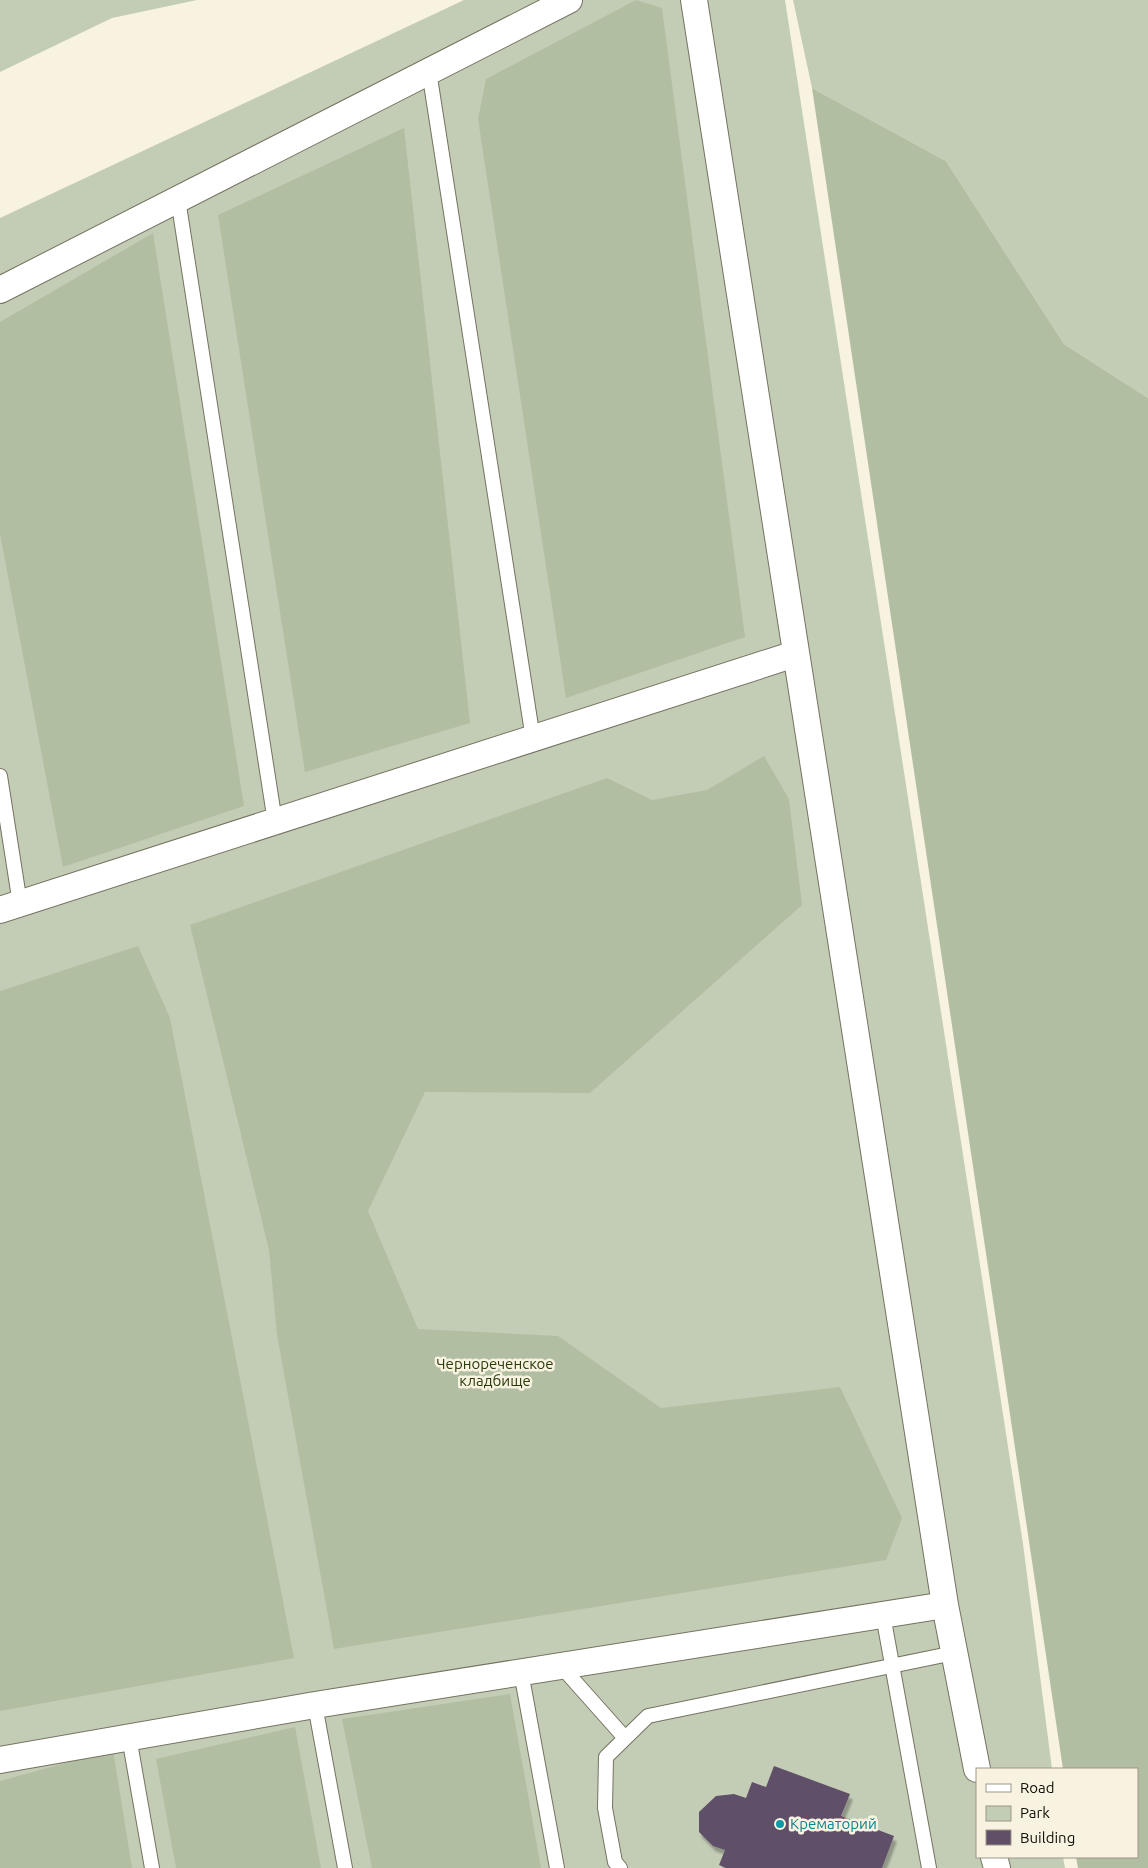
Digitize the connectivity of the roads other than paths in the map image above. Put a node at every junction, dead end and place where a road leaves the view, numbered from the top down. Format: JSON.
{"nodes":[{"id":1,"x":568,"y":0,"type":"edge"},
{"id":2,"x":694,"y":0,"type":"edge"},
{"id":3,"x":429,"y":71,"type":"junction"},
{"id":4,"x":178,"y":199,"type":"junction"},
{"id":5,"x":0,"y":290,"type":"edge"},
{"id":6,"x":795,"y":654,"type":"junction"},
{"id":7,"x":533,"y":738,"type":"junction"},
{"id":8,"x":0,"y":776,"type":"edge"},
{"id":9,"x":275,"y":822,"type":"junction"},
{"id":10,"x":10,"y":907,"type":"edge"},
{"id":11,"x":945,"y":1605,"type":"junction"},
{"id":12,"x":883,"y":1615,"type":"junction"},
{"id":13,"x":954,"y":1653,"type":"junction"},
{"id":14,"x":892,"y":1665,"type":"junction"},
{"id":15,"x":561,"y":1666,"type":"junction"},
{"id":16,"x":521,"y":1672,"type":"junction"},
{"id":17,"x":315,"y":1706,"type":"junction"},
{"id":18,"x":129,"y":1737,"type":"junction"},
{"id":19,"x":625,"y":1738,"type":"junction"},
{"id":20,"x":0,"y":1760,"type":"edge"},
{"id":21,"x":977,"y":1768,"type":"edge"},
{"id":22,"x":152,"y":1868,"type":"edge"},
{"id":23,"x":345,"y":1868,"type":"edge"},
{"id":24,"x":557,"y":1868,"type":"edge"},
{"id":25,"x":620,"y":1868,"type":"edge"},
{"id":26,"x":929,"y":1868,"type":"edge"}],
"edges":[{"from":1,"to":3,"type":"street"},
{"from":2,"to":6,"type":"street"},
{"from":3,"to":4,"type":"street"},
{"from":3,"to":7,"type":"lane"},
{"from":4,"to":5,"type":"street"},
{"from":4,"to":9,"type":"lane"},
{"from":6,"to":7,"type":"street"},
{"from":6,"to":11,"type":"street"},
{"from":7,"to":9,"type":"street"},
{"from":8,"to":10,"type":"lane"},
{"from":9,"to":10,"type":"street"},
{"from":11,"to":12,"type":"street"},
{"from":11,"to":13,"type":"street"},
{"from":12,"to":14,"type":"lane"},
{"from":12,"to":15,"type":"street"},
{"from":13,"to":14,"type":"lane"},
{"from":13,"to":21,"type":"street"},
{"from":14,"to":19,"type":"lane"},
{"from":14,"to":26,"type":"lane"},
{"from":15,"to":16,"type":"street"},
{"from":15,"to":19,"type":"lane"},
{"from":16,"to":17,"type":"street"},
{"from":16,"to":24,"type":"lane"},
{"from":17,"to":18,"type":"street"},
{"from":17,"to":23,"type":"lane"},
{"from":18,"to":20,"type":"street"},
{"from":18,"to":22,"type":"lane"},
{"from":19,"to":25,"type":"lane"}]}
